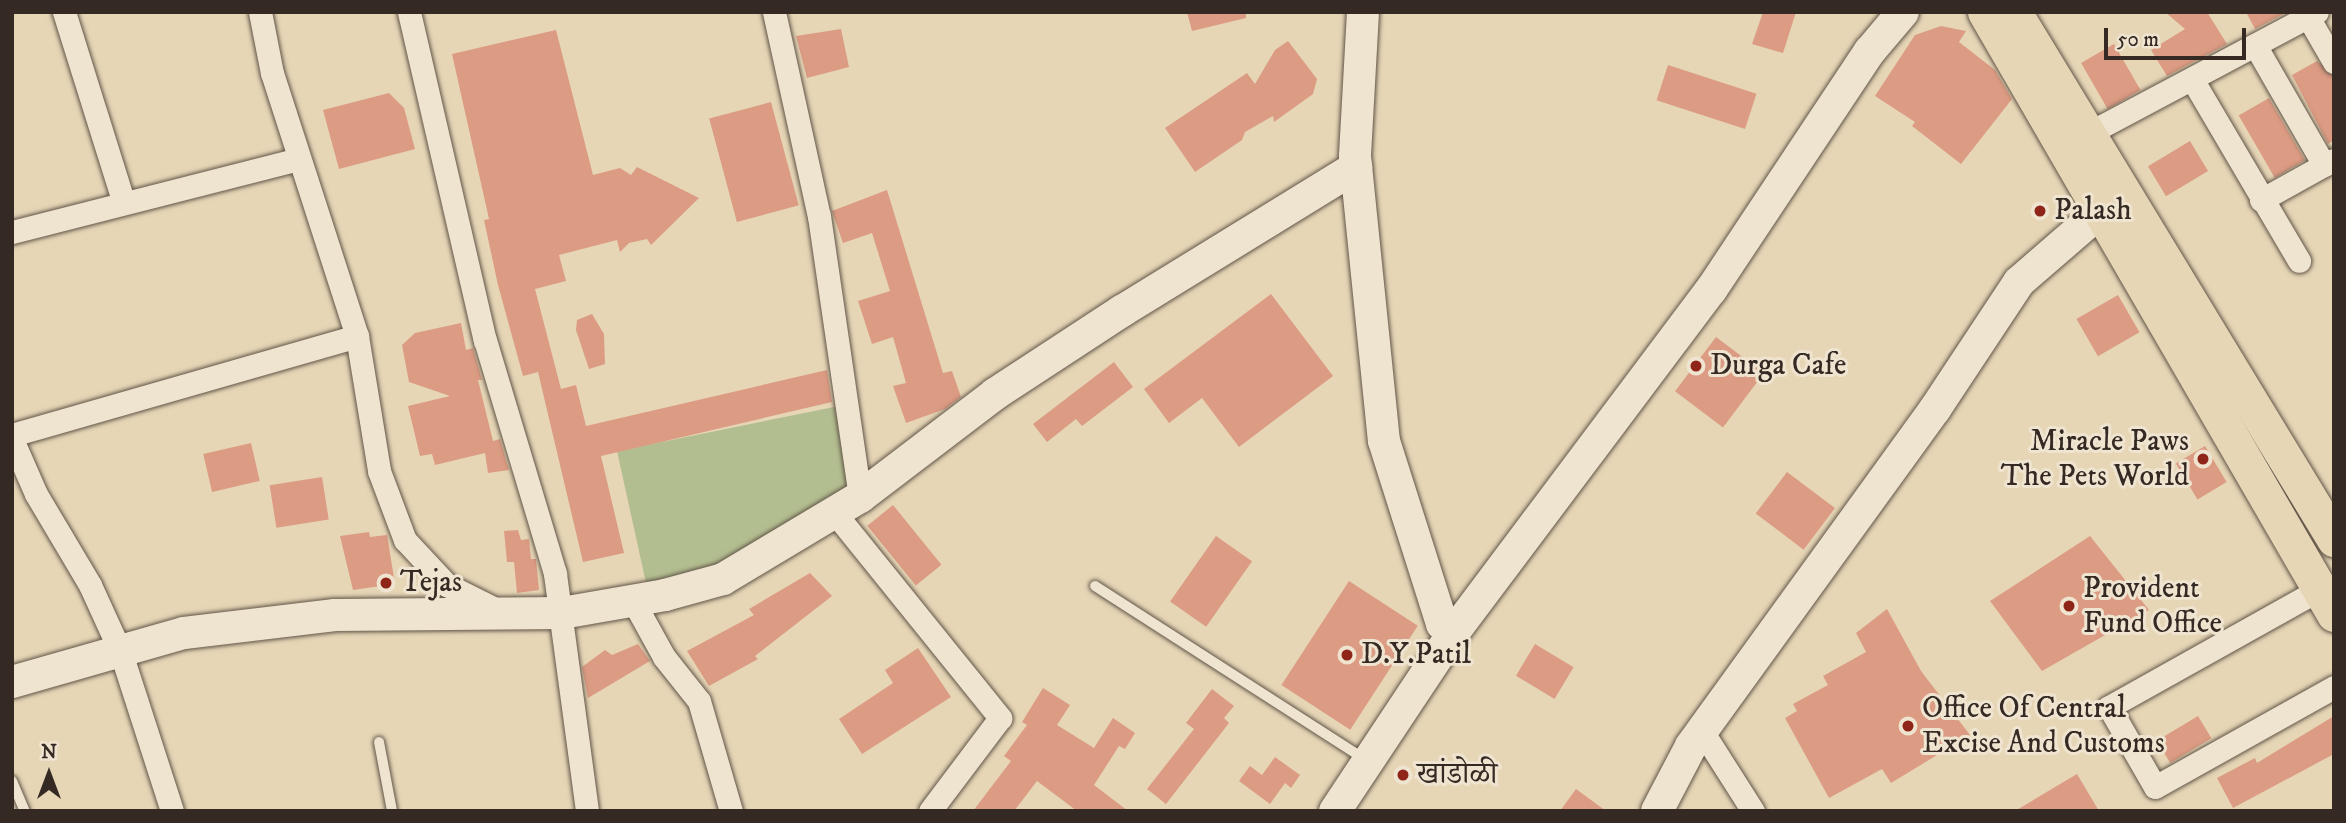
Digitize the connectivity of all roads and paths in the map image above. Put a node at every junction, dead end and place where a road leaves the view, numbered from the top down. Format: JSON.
{"nodes":[{"id":1,"x":64,"y":12,"type":"edge"},
{"id":2,"x":260,"y":12,"type":"edge"},
{"id":3,"x":409,"y":12,"type":"edge"},
{"id":4,"x":774,"y":12,"type":"edge"},
{"id":5,"x":1363,"y":12,"type":"edge"},
{"id":6,"x":1878,"y":12,"type":"edge"},
{"id":7,"x":1903,"y":12,"type":"edge"},
{"id":8,"x":1985,"y":12,"type":"edge"},
{"id":9,"x":2014,"y":12,"type":"edge"},
{"id":10,"x":2313,"y":15,"type":"edge"},
{"id":11,"x":2255,"y":45,"type":"junction"},
{"id":12,"x":2334,"y":62,"type":"edge"},
{"id":13,"x":2192,"y":79,"type":"junction"},
{"id":14,"x":2089,"y":133,"type":"junction"},
{"id":15,"x":298,"y":159,"type":"junction"},
{"id":16,"x":2329,"y":163,"type":"edge"},
{"id":17,"x":1356,"y":167,"type":"junction"},
{"id":18,"x":2261,"y":200,"type":"junction"},
{"id":19,"x":124,"y":203,"type":"junction"},
{"id":20,"x":2102,"y":210,"type":"junction"},
{"id":21,"x":12,"y":232,"type":"edge"},
{"id":22,"x":2299,"y":261,"type":"dead end"},
{"id":23,"x":357,"y":336,"type":"junction"},
{"id":24,"x":12,"y":437,"type":"edge"},
{"id":25,"x":847,"y":504,"type":"junction"},
{"id":26,"x":2334,"y":539,"type":"edge"},
{"id":27,"x":1095,"y":586,"type":"dead end"},
{"id":28,"x":632,"y":598,"type":"junction"},
{"id":29,"x":2327,"y":602,"type":"edge"},
{"id":30,"x":502,"y":612,"type":"junction"},
{"id":31,"x":562,"y":613,"type":"junction"},
{"id":32,"x":1448,"y":628,"type":"junction"},
{"id":33,"x":121,"y":653,"type":"junction"},
{"id":34,"x":12,"y":682,"type":"edge"},
{"id":35,"x":2334,"y":687,"type":"edge"},
{"id":36,"x":1702,"y":731,"type":"junction"},
{"id":37,"x":379,"y":742,"type":"dead end"},
{"id":38,"x":1355,"y":752,"type":"junction"},
{"id":39,"x":12,"y":781,"type":"edge"},
{"id":40,"x":25,"y":811,"type":"edge"},
{"id":41,"x":172,"y":811,"type":"edge"},
{"id":42,"x":392,"y":811,"type":"edge"},
{"id":43,"x":587,"y":811,"type":"edge"},
{"id":44,"x":731,"y":811,"type":"edge"},
{"id":45,"x":930,"y":811,"type":"edge"},
{"id":46,"x":1316,"y":811,"type":"edge"},
{"id":47,"x":1335,"y":811,"type":"edge"},
{"id":48,"x":1657,"y":811,"type":"edge"},
{"id":49,"x":1753,"y":811,"type":"edge"}],
"edges":[{"from":1,"to":19,"type":"street"},
{"from":2,"to":15,"type":"street"},
{"from":3,"to":31,"type":"street"},
{"from":4,"to":25,"type":"street"},
{"from":5,"to":17,"type":"street"},
{"from":6,"to":32,"type":"street"},
{"from":7,"to":32,"type":"street"},
{"from":8,"to":20,"type":"main road"},
{"from":9,"to":14,"type":"main road"},
{"from":10,"to":11,"type":"street"},
{"from":10,"to":12,"type":"street"},
{"from":11,"to":13,"type":"street"},
{"from":11,"to":16,"type":"street"},
{"from":13,"to":14,"type":"street"},
{"from":13,"to":18,"type":"street"},
{"from":14,"to":26,"type":"main road"},
{"from":15,"to":19,"type":"street"},
{"from":15,"to":23,"type":"street"},
{"from":16,"to":18,"type":"street"},
{"from":17,"to":25,"type":"street"},
{"from":17,"to":32,"type":"street"},
{"from":18,"to":22,"type":"street"},
{"from":19,"to":21,"type":"street"},
{"from":20,"to":29,"type":"main road"},
{"from":20,"to":36,"type":"street"},
{"from":23,"to":24,"type":"street"},
{"from":23,"to":30,"type":"street"},
{"from":24,"to":33,"type":"street"},
{"from":25,"to":28,"type":"street"},
{"from":25,"to":45,"type":"street"},
{"from":27,"to":38,"type":"lane"},
{"from":28,"to":31,"type":"street"},
{"from":28,"to":44,"type":"street"},
{"from":29,"to":35,"type":"street"},
{"from":30,"to":31,"type":"street"},
{"from":30,"to":33,"type":"street"},
{"from":31,"to":43,"type":"street"},
{"from":32,"to":38,"type":"street"},
{"from":32,"to":47,"type":"street"},
{"from":33,"to":34,"type":"street"},
{"from":33,"to":41,"type":"street"},
{"from":36,"to":48,"type":"street"},
{"from":36,"to":49,"type":"street"},
{"from":37,"to":42,"type":"lane"},
{"from":38,"to":46,"type":"street"},
{"from":39,"to":40,"type":"lane"}]}
